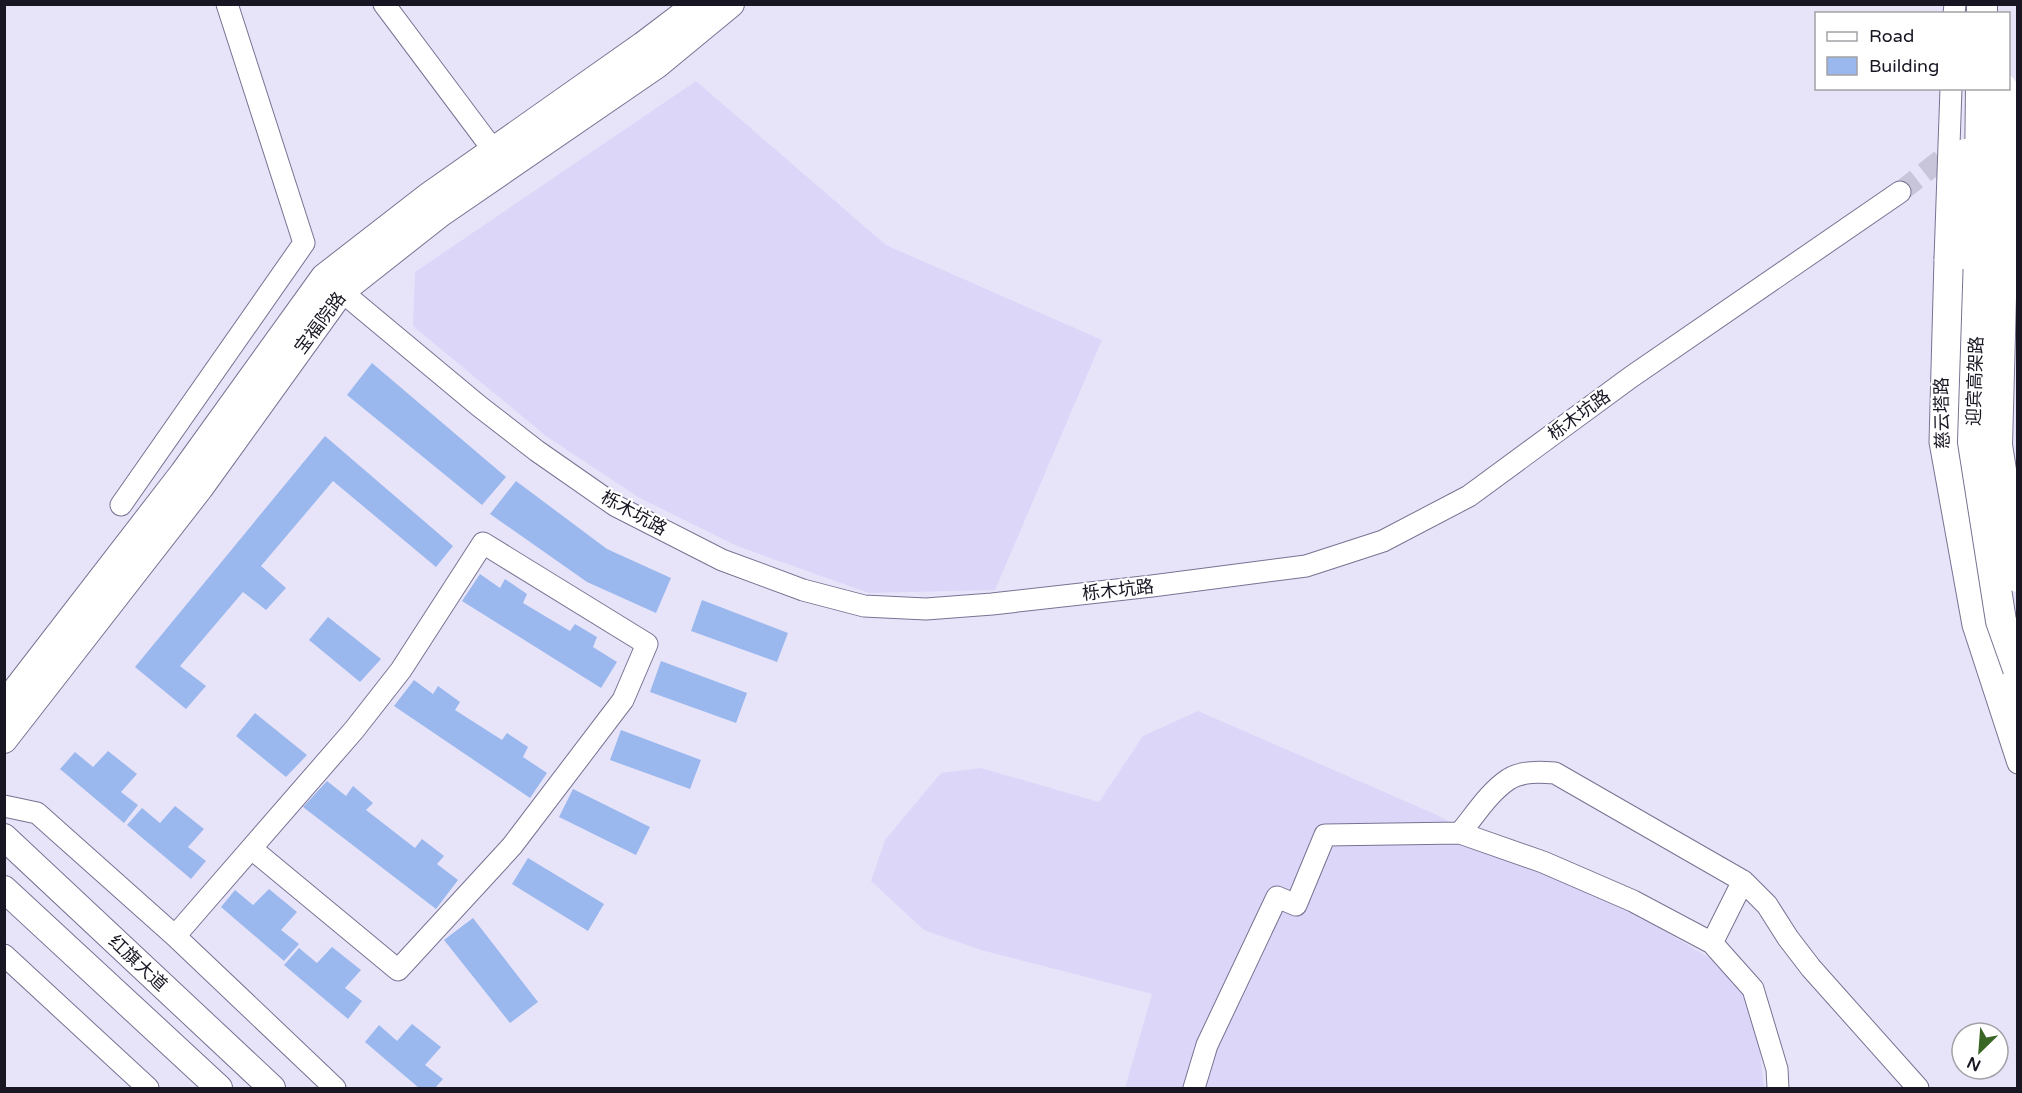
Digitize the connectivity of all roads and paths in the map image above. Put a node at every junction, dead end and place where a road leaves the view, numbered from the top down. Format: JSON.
{"nodes":[{"id":1,"x":227,"y":4,"type":"edge"},
{"id":2,"x":384,"y":4,"type":"edge"},
{"id":3,"x":697,"y":4,"type":"edge"},
{"id":4,"x":731,"y":4,"type":"edge"},
{"id":5,"x":1951,"y":90,"type":"edge"},
{"id":6,"x":1967,"y":90,"type":"edge"},
{"id":7,"x":1981,"y":90,"type":"edge"},
{"id":8,"x":2002,"y":90,"type":"edge"},
{"id":9,"x":500,"y":159,"type":"junction"},
{"id":10,"x":1900,"y":192,"type":"tunnel mouth"},
{"id":11,"x":1954,"y":257,"type":"junction"},
{"id":12,"x":332,"y":284,"type":"junction"},
{"id":13,"x":121,"y":505,"type":"dead end"},
{"id":14,"x":2018,"y":577,"type":"edge"},
{"id":15,"x":2018,"y":669,"type":"edge"},
{"id":16,"x":4,"y":705,"type":"edge"},
{"id":17,"x":2018,"y":721,"type":"edge"},
{"id":18,"x":4,"y":740,"type":"edge"},
{"id":19,"x":2018,"y":763,"type":"edge"},
{"id":20,"x":4,"y":806,"type":"edge"},
{"id":21,"x":1460,"y":833,"type":"junction"},
{"id":22,"x":4,"y":837,"type":"edge"},
{"id":23,"x":252,"y":849,"type":"junction"},
{"id":24,"x":1743,"y":881,"type":"junction"},
{"id":25,"x":4,"y":889,"type":"edge"},
{"id":26,"x":175,"y":936,"type":"junction"},
{"id":27,"x":1712,"y":943,"type":"junction"},
{"id":28,"x":4,"y":955,"type":"edge"},
{"id":29,"x":148,"y":1089,"type":"edge"},
{"id":30,"x":219,"y":1089,"type":"edge"},
{"id":31,"x":272,"y":1089,"type":"edge"},
{"id":32,"x":335,"y":1089,"type":"edge"},
{"id":33,"x":1194,"y":1089,"type":"edge"},
{"id":34,"x":1778,"y":1089,"type":"edge"},
{"id":35,"x":1918,"y":1089,"type":"edge"}],
"edges":[{"from":1,"to":13,"type":"street"},
{"from":2,"to":9,"type":"street"},
{"from":3,"to":9,"type":"main road","name":"宝福院路"},
{"from":4,"to":9,"type":"main road","name":"宝福院路"},
{"from":5,"to":11,"type":"street","name":"慈云塔路","bridge":true},
{"from":6,"to":11,"type":"main road","name":"慈云塔路","bridge":true},
{"from":7,"to":15,"type":"highway","name":"迎宾高架路","bridge":true},
{"from":8,"to":14,"type":"highway","name":"迎宾高架路","bridge":true},
{"from":9,"to":12,"type":"main road","name":"宝福院路"},
{"from":10,"to":12,"type":"street","name":"栎木坑路"},
{"from":11,"to":17,"type":"main road","name":"慈云塔路"},
{"from":11,"to":19,"type":"street","name":"慈云塔路"},
{"from":12,"to":16,"type":"main road","name":"宝福院路"},
{"from":12,"to":18,"type":"main road","name":"宝福院路"},
{"from":20,"to":26,"type":"street"},
{"from":21,"to":24,"type":"street"},
{"from":21,"to":27,"type":"street"},
{"from":21,"to":33,"type":"street"},
{"from":22,"to":31,"type":"main road","name":"红旗大道"},
{"from":23,"to":23,"type":"street"},
{"from":23,"to":26,"type":"street"},
{"from":24,"to":27,"type":"street"},
{"from":24,"to":35,"type":"street"},
{"from":25,"to":30,"type":"main road","name":"红旗大道"},
{"from":26,"to":32,"type":"street"},
{"from":27,"to":34,"type":"street"},
{"from":28,"to":29,"type":"street"}]}
